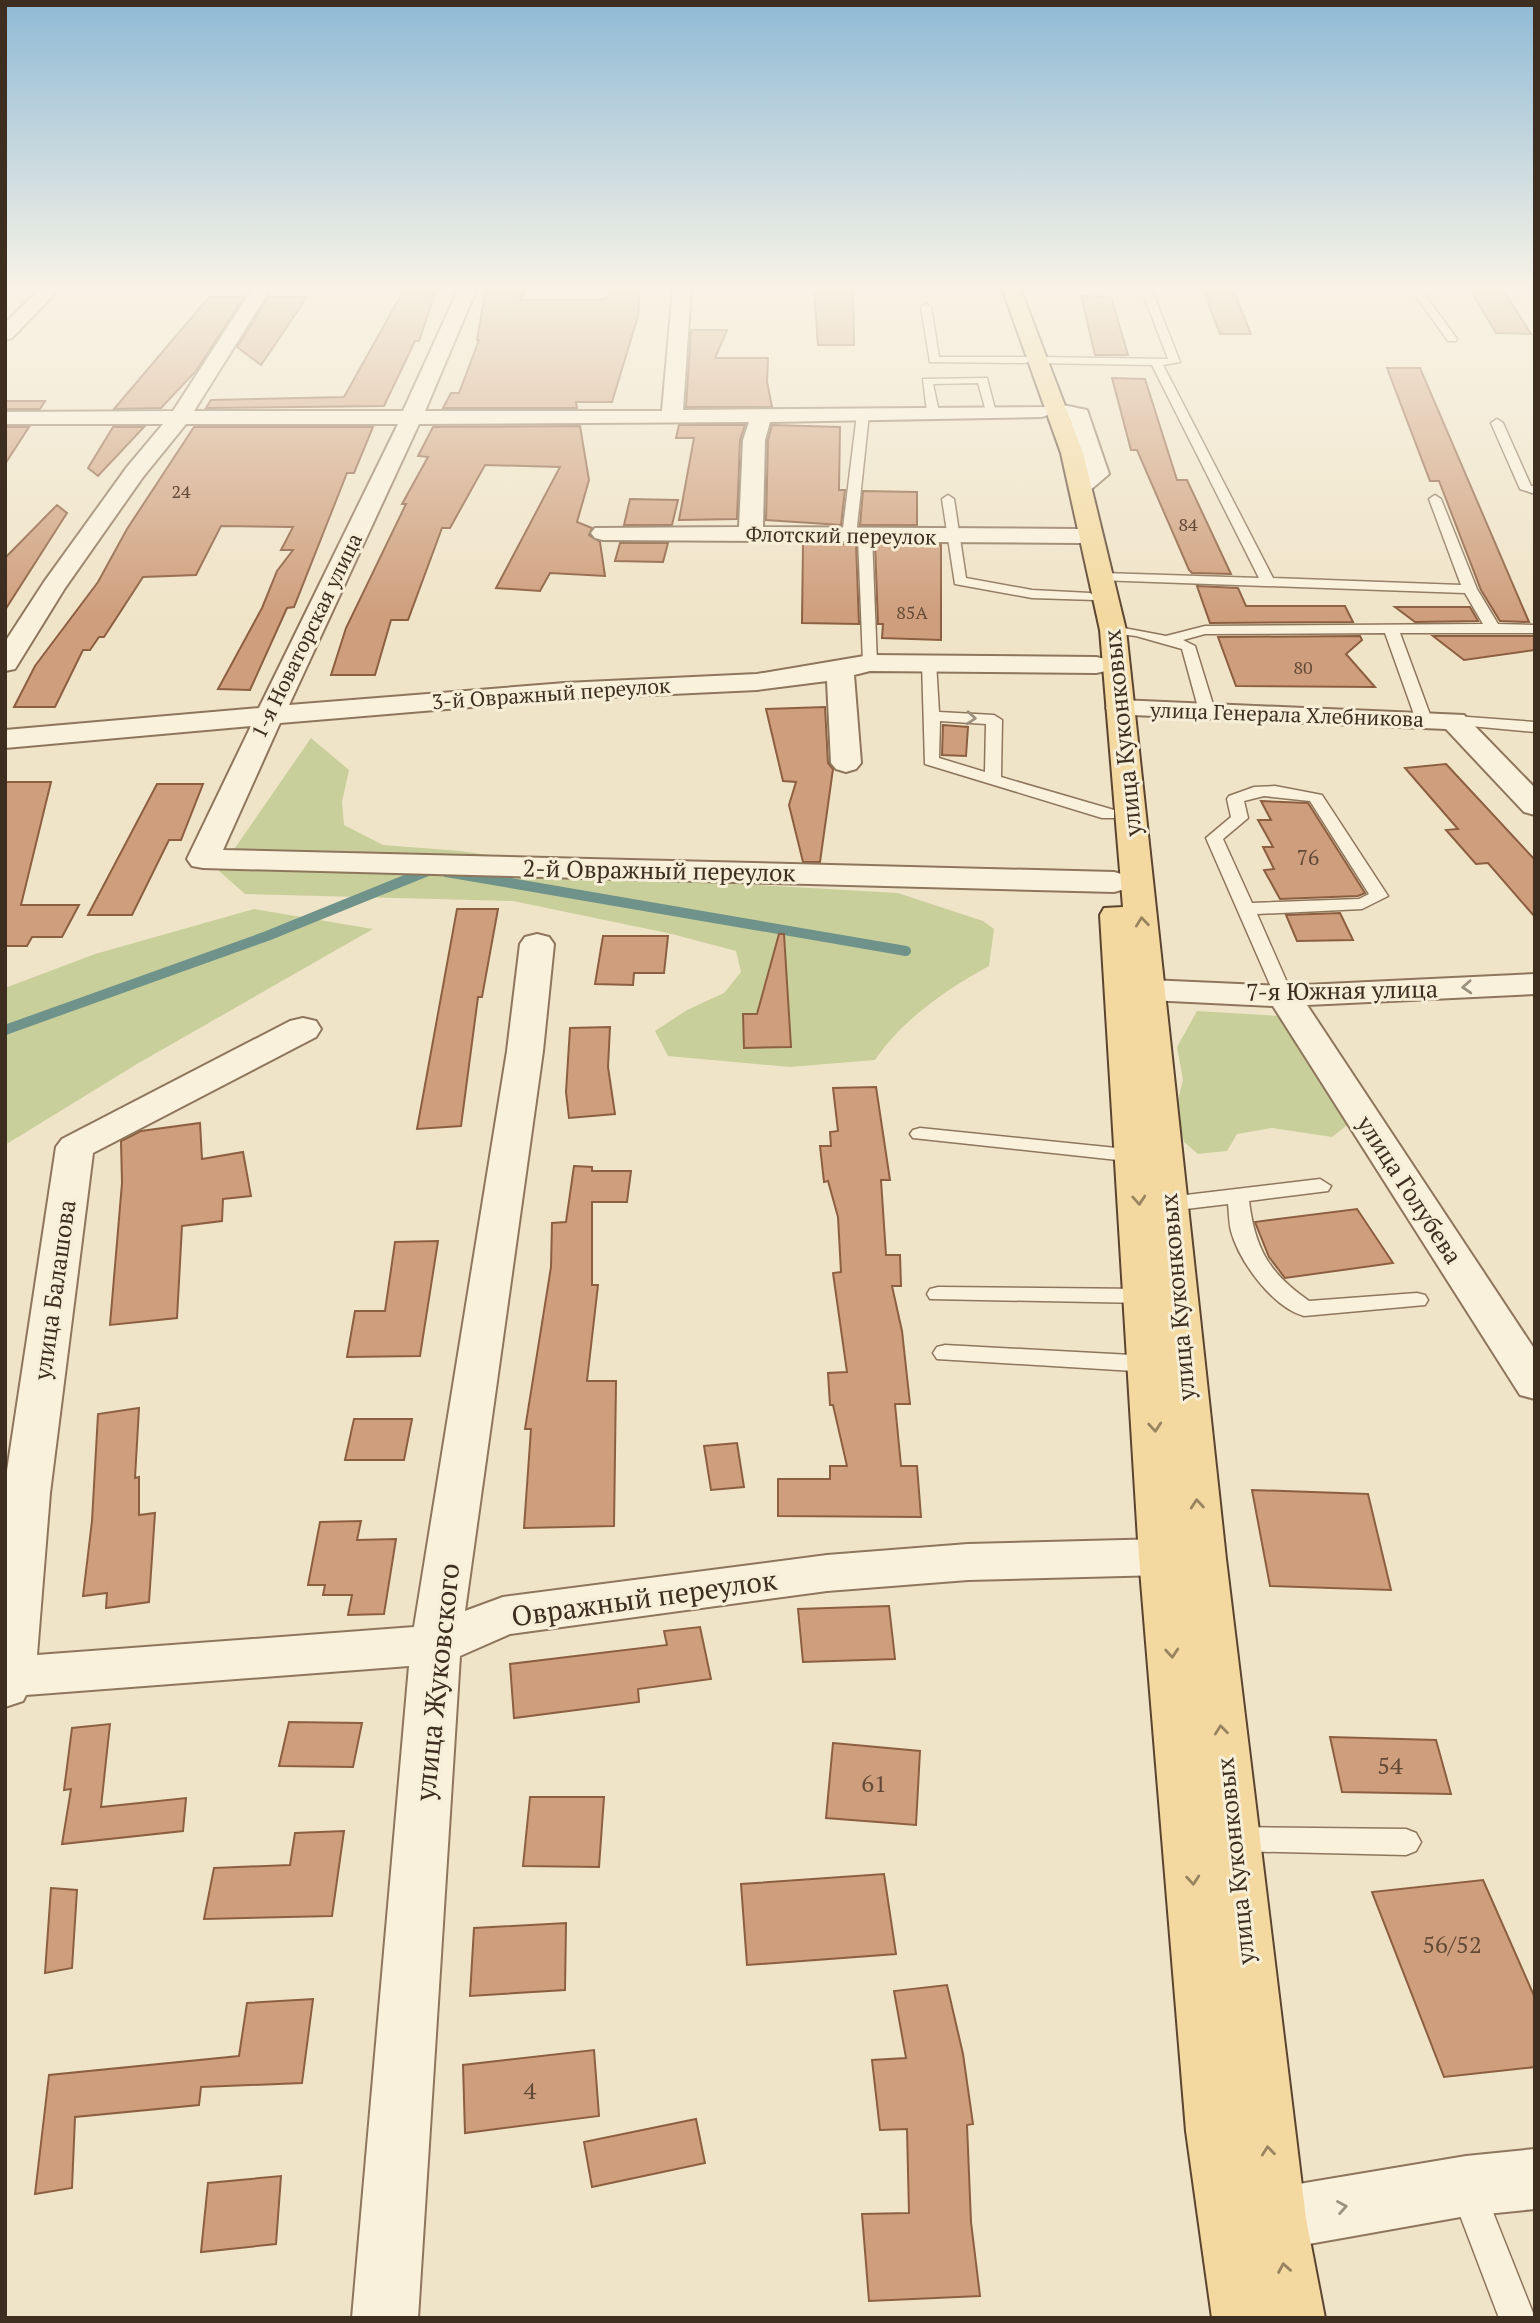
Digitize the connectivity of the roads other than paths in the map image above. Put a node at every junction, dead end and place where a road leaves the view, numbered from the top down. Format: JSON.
{"nodes":[{"id":1,"x":193,"y":396,"type":"edge"},
{"id":2,"x":422,"y":396,"type":"edge"},
{"id":3,"x":674,"y":396,"type":"edge"},
{"id":4,"x":930,"y":396,"type":"edge"},
{"id":5,"x":988,"y":396,"type":"edge"},
{"id":6,"x":1045,"y":396,"type":"edge"},
{"id":7,"x":1173,"y":396,"type":"edge"},
{"id":8,"x":1050,"y":410,"type":"junction"},
{"id":9,"x":992,"y":411,"type":"junction"},
{"id":10,"x":933,"y":412,"type":"junction"},
{"id":11,"x":762,"y":414,"type":"junction"},
{"id":12,"x":863,"y":414,"type":"junction"},
{"id":13,"x":414,"y":415,"type":"junction"},
{"id":14,"x":673,"y":417,"type":"junction"},
{"id":15,"x":5,"y":418,"type":"edge"},
{"id":16,"x":179,"y":419,"type":"junction"},
{"id":17,"x":1497,"y":423,"type":"dead end"},
{"id":18,"x":1080,"y":487,"type":"joint"},
{"id":19,"x":1535,"y":490,"type":"edge"},
{"id":20,"x":948,"y":499,"type":"dead end"},
{"id":21,"x":1435,"y":499,"type":"dead end"},
{"id":22,"x":603,"y":533,"type":"dead end"},
{"id":23,"x":751,"y":534,"type":"junction"},
{"id":24,"x":857,"y":536,"type":"junction"},
{"id":25,"x":1080,"y":536,"type":"junction"},
{"id":26,"x":954,"y":537,"type":"junction"},
{"id":27,"x":1267,"y":581,"type":"junction"},
{"id":28,"x":1096,"y":587,"type":"junction"},
{"id":29,"x":1470,"y":589,"type":"junction"},
{"id":30,"x":1493,"y":628,"type":"junction"},
{"id":31,"x":1391,"y":629,"type":"junction"},
{"id":32,"x":1535,"y":629,"type":"edge"},
{"id":33,"x":1113,"y":630,"type":"junction"},
{"id":34,"x":1170,"y":639,"type":"junction"},
{"id":35,"x":929,"y":662,"type":"junction"},
{"id":36,"x":5,"y":663,"type":"edge"},
{"id":37,"x":870,"y":663,"type":"junction"},
{"id":38,"x":1096,"y":665,"type":"junction"},
{"id":39,"x":840,"y":671,"type":"junction"},
{"id":40,"x":1120,"y":708,"type":"junction"},
{"id":41,"x":1207,"y":711,"type":"junction"},
{"id":42,"x":267,"y":716,"type":"junction"},
{"id":43,"x":932,"y":716,"type":"junction"},
{"id":44,"x":1424,"y":720,"type":"junction"},
{"id":45,"x":1454,"y":721,"type":"junction"},
{"id":46,"x":1535,"y":727,"type":"edge"},
{"id":47,"x":5,"y":739,"type":"edge"},
{"id":48,"x":846,"y":763,"type":"dead end"},
{"id":49,"x":993,"y":780,"type":"junction"},
{"id":50,"x":1535,"y":806,"type":"edge"},
{"id":51,"x":1108,"y":814,"type":"junction"},
{"id":52,"x":203,"y":859,"type":"joint"},
{"id":53,"x":1114,"y":882,"type":"junction"},
{"id":54,"x":1248,"y":909,"type":"junction"},
{"id":55,"x":537,"y":944,"type":"dead end"},
{"id":56,"x":1535,"y":984,"type":"edge"},
{"id":57,"x":1149,"y":990,"type":"junction"},
{"id":58,"x":1284,"y":996,"type":"junction"},
{"id":59,"x":303,"y":1029,"type":"dead end"},
{"id":60,"x":920,"y":1134,"type":"dead end"},
{"id":61,"x":1136,"y":1156,"type":"junction"},
{"id":62,"x":1320,"y":1186,"type":"dead end"},
{"id":63,"x":1238,"y":1195,"type":"junction"},
{"id":64,"x":1169,"y":1204,"type":"junction"},
{"id":65,"x":939,"y":1294,"type":"dead end"},
{"id":66,"x":1144,"y":1296,"type":"junction"},
{"id":67,"x":1417,"y":1300,"type":"dead end"},
{"id":68,"x":945,"y":1353,"type":"dead end"},
{"id":69,"x":1150,"y":1364,"type":"junction"},
{"id":70,"x":1535,"y":1384,"type":"edge"},
{"id":71,"x":1163,"y":1557,"type":"junction"},
{"id":72,"x":436,"y":1645,"type":"junction"},
{"id":73,"x":7,"y":1680,"type":"edge"},
{"id":74,"x":1233,"y":1839,"type":"junction"},
{"id":75,"x":1406,"y":1842,"type":"dead end"},
{"id":76,"x":1535,"y":2179,"type":"edge"},
{"id":77,"x":1466,"y":2186,"type":"junction"},
{"id":78,"x":1275,"y":2219,"type":"junction"},
{"id":79,"x":385,"y":2318,"type":"edge"},
{"id":80,"x":1245,"y":2318,"type":"edge"},
{"id":81,"x":1292,"y":2318,"type":"edge"},
{"id":82,"x":1517,"y":2318,"type":"edge"}],
"edges":[{"from":1,"to":16,"type":"street"},
{"from":2,"to":13,"type":"street","name":"1-я Новаторская улица"},
{"from":3,"to":14,"type":"street"},
{"from":4,"to":10,"type":"lane"},
{"from":5,"to":9,"type":"lane"},
{"from":6,"to":8,"type":"main road","name":"улица Куконковых"},
{"from":7,"to":27,"type":"lane"},
{"from":8,"to":9,"type":"street"},
{"from":8,"to":18,"type":"street"},
{"from":8,"to":25,"type":"main road","name":"улица Куконковых"},
{"from":9,"to":10,"type":"street"},
{"from":10,"to":12,"type":"street"},
{"from":11,"to":12,"type":"street"},
{"from":11,"to":14,"type":"street"},
{"from":11,"to":23,"type":"street"},
{"from":12,"to":24,"type":"lane"},
{"from":13,"to":14,"type":"street"},
{"from":13,"to":16,"type":"street"},
{"from":13,"to":42,"type":"street","name":"1-я Новаторская улица"},
{"from":15,"to":16,"type":"street"},
{"from":16,"to":36,"type":"street"},
{"from":17,"to":19,"type":"lane"},
{"from":18,"to":28,"type":"main road","name":"улица Куконковых"},
{"from":20,"to":26,"type":"lane"},
{"from":21,"to":29,"type":"lane"},
{"from":22,"to":23,"type":"street","name":"Флотский переулок"},
{"from":23,"to":24,"type":"street","name":"Флотский переулок"},
{"from":24,"to":26,"type":"street","name":"Флотский переулок"},
{"from":24,"to":37,"type":"lane"},
{"from":25,"to":26,"type":"street","name":"Флотский переулок"},
{"from":25,"to":28,"type":"main road","name":"улица Куконковых"},
{"from":26,"to":28,"type":"lane"},
{"from":27,"to":28,"type":"lane"},
{"from":27,"to":29,"type":"lane"},
{"from":28,"to":33,"type":"main road","name":"улица Куконковых"},
{"from":28,"to":38,"type":"main road","name":"улица Куконковых"},
{"from":29,"to":30,"type":"lane"},
{"from":30,"to":31,"type":"lane"},
{"from":30,"to":32,"type":"lane"},
{"from":31,"to":34,"type":"lane"},
{"from":31,"to":44,"type":"lane"},
{"from":33,"to":34,"type":"lane"},
{"from":33,"to":40,"type":"main road","name":"улица Куконковых"},
{"from":34,"to":41,"type":"lane"},
{"from":35,"to":37,"type":"street","name":"3-й Овражный переулок"},
{"from":35,"to":38,"type":"street","name":"3-й Овражный переулок"},
{"from":35,"to":43,"type":"lane"},
{"from":37,"to":39,"type":"street","name":"3-й Овражный переулок"},
{"from":38,"to":51,"type":"main road","name":"улица Куконковых"},
{"from":39,"to":42,"type":"street","name":"3-й Овражный переулок"},
{"from":39,"to":48,"type":"street"},
{"from":40,"to":41,"type":"street","name":"улица Генерала Хлебникова"},
{"from":57,"to":40,"type":"main road","name":"улица Куконковых","one_way":true},
{"from":41,"to":44,"type":"street","name":"улица Генерала Хлебникова"},
{"from":42,"to":47,"type":"street","name":"3-й Овражный переулок"},
{"from":42,"to":52,"type":"street","name":"1-я Новаторская улица"},
{"from":43,"to":49,"type":"lane"},
{"from":43,"to":49,"type":"lane","one_way":true},
{"from":44,"to":45,"type":"street","name":"улица Генерала Хлебникова"},
{"from":45,"to":46,"type":"lane"},
{"from":45,"to":50,"type":"street"},
{"from":49,"to":51,"type":"lane"},
{"from":51,"to":53,"type":"main road","name":"улица Куконковых"},
{"from":52,"to":53,"type":"street","name":"2-й Овражный переулок"},
{"from":53,"to":61,"type":"main road","name":"улица Куконковых"},
{"from":54,"to":54,"type":"lane"},
{"from":54,"to":58,"type":"lane"},
{"from":55,"to":72,"type":"street","name":"улица Жуковского"},
{"from":56,"to":58,"type":"street","name":"7-я Южная улица","one_way":true},
{"from":57,"to":58,"type":"street","name":"7-я Южная улица"},
{"from":57,"to":64,"type":"main road","name":"улица Куконковых"},
{"from":58,"to":70,"type":"street","name":"улица Голубева"},
{"from":59,"to":73,"type":"street","name":"улица Балашова"},
{"from":60,"to":61,"type":"lane"},
{"from":61,"to":66,"type":"main road","name":"улица Куконковых","one_way":true},
{"from":62,"to":63,"type":"lane"},
{"from":63,"to":64,"type":"lane"},
{"from":63,"to":67,"type":"lane"},
{"from":74,"to":64,"type":"main road","name":"улица Куконковых","one_way":true},
{"from":65,"to":66,"type":"lane"},
{"from":66,"to":69,"type":"main road","name":"улица Куконковых"},
{"from":68,"to":69,"type":"lane"},
{"from":69,"to":71,"type":"main road","name":"улица Куконковых","one_way":true},
{"from":71,"to":72,"type":"street","name":"Овражный переулок"},
{"from":71,"to":80,"type":"main road","name":"улица Куконковых","one_way":true},
{"from":72,"to":73,"type":"street","name":"Овражный переулок"},
{"from":72,"to":79,"type":"street","name":"улица Жуковского"},
{"from":74,"to":75,"type":"lane"},
{"from":78,"to":74,"type":"main road","name":"улица Куконковых","one_way":true},
{"from":76,"to":77,"type":"street"},
{"from":78,"to":77,"type":"street","one_way":true},
{"from":77,"to":82,"type":"lane"},
{"from":81,"to":78,"type":"main road","name":"улица Куконковых","one_way":true}]}
